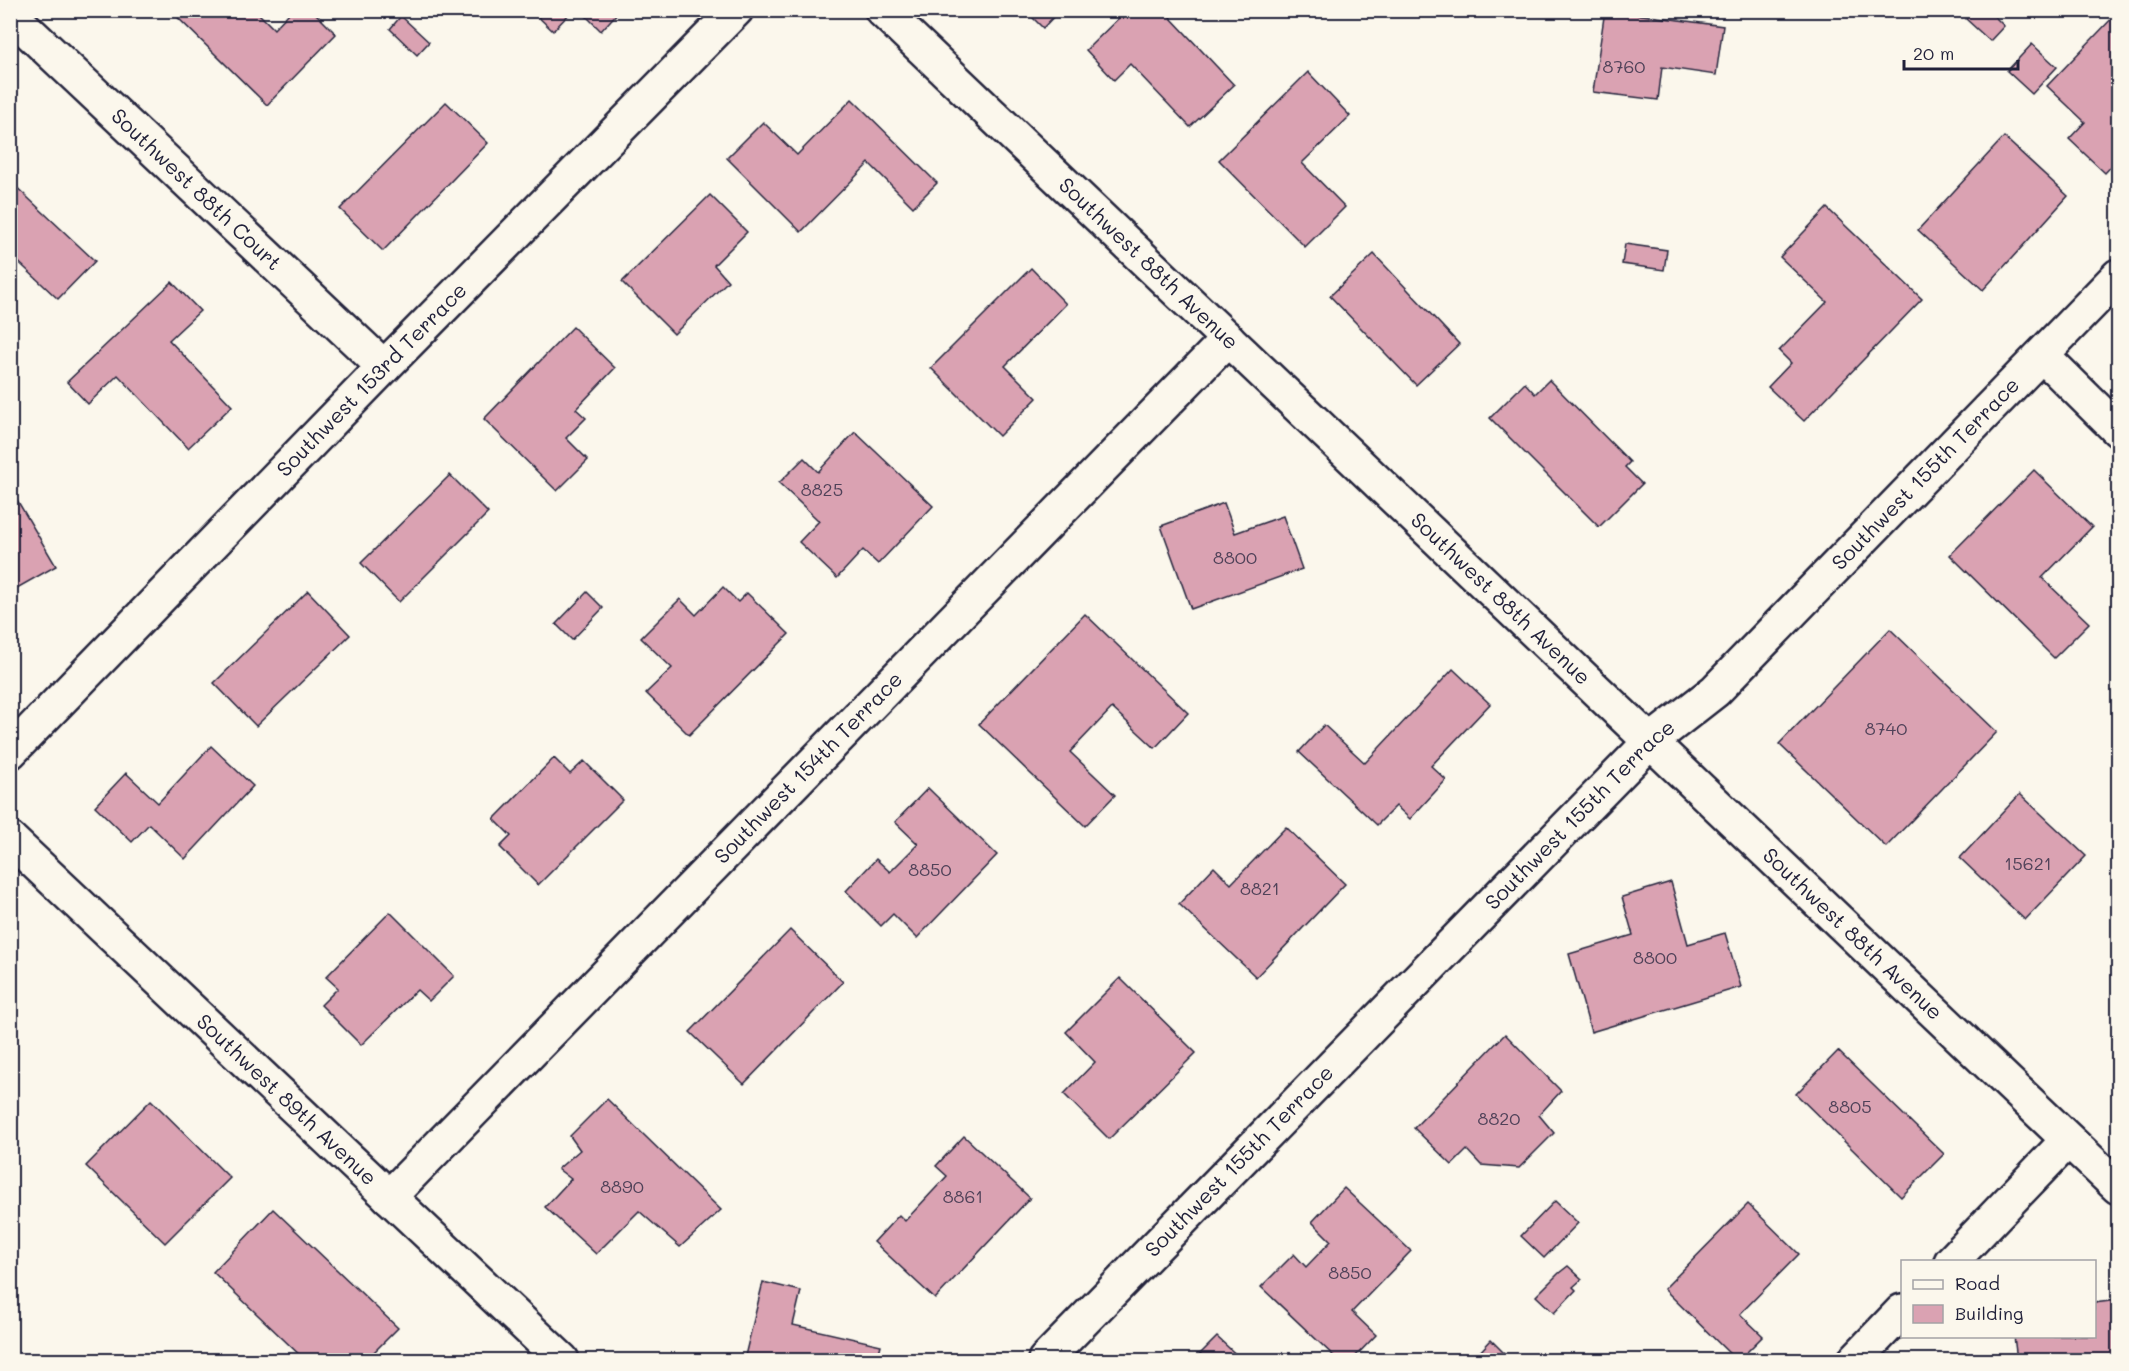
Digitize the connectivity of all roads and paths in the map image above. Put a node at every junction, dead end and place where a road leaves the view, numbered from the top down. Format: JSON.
{"nodes":[{"id":1,"x":736,"y":10,"type":"edge"},
{"id":2,"x":882,"y":10,"type":"edge"},
{"id":3,"x":10,"y":14,"type":"edge"},
{"id":4,"x":2118,"y":276,"type":"edge"},
{"id":5,"x":1228,"y":339,"type":"junction"},
{"id":6,"x":2042,"y":355,"type":"junction"},
{"id":7,"x":384,"y":367,"type":"junction"},
{"id":8,"x":2118,"y":430,"type":"edge"},
{"id":9,"x":1651,"y":741,"type":"junction"},
{"id":10,"x":10,"y":752,"type":"edge"},
{"id":11,"x":10,"y":839,"type":"edge"},
{"id":12,"x":2068,"y":1140,"type":"junction"},
{"id":13,"x":2118,"y":1187,"type":"edge"},
{"id":14,"x":389,"y":1197,"type":"junction"},
{"id":15,"x":1953,"y":1260,"type":"edge"},
{"id":16,"x":1901,"y":1312,"type":"edge"},
{"id":17,"x":562,"y":1360,"type":"edge"},
{"id":18,"x":1045,"y":1360,"type":"edge"},
{"id":19,"x":1855,"y":1360,"type":"edge"}],
"edges":[{"from":1,"to":7,"type":"street","name":"Southwest 153rd Terrace"},
{"from":2,"to":5,"type":"street","name":"Southwest 88th Avenue"},
{"from":3,"to":7,"type":"street","name":"Southwest 88th Court"},
{"from":4,"to":6,"type":"street","name":"Southwest 155th Terrace"},
{"from":5,"to":9,"type":"street","name":"Southwest 88th Avenue"},
{"from":5,"to":14,"type":"street","name":"Southwest 154th Terrace"},
{"from":6,"to":8,"type":"street"},
{"from":6,"to":9,"type":"street","name":"Southwest 155th Terrace"},
{"from":7,"to":10,"type":"street","name":"Southwest 153rd Terrace"},
{"from":9,"to":12,"type":"street","name":"Southwest 88th Avenue"},
{"from":9,"to":18,"type":"street","name":"Southwest 155th Terrace"},
{"from":11,"to":14,"type":"street","name":"Southwest 89th Avenue"},
{"from":12,"to":13,"type":"street","name":"Southwest 88th Avenue"},
{"from":12,"to":15,"type":"street"},
{"from":14,"to":17,"type":"street","name":"Southwest 89th Avenue"},
{"from":16,"to":19,"type":"street"}]}
